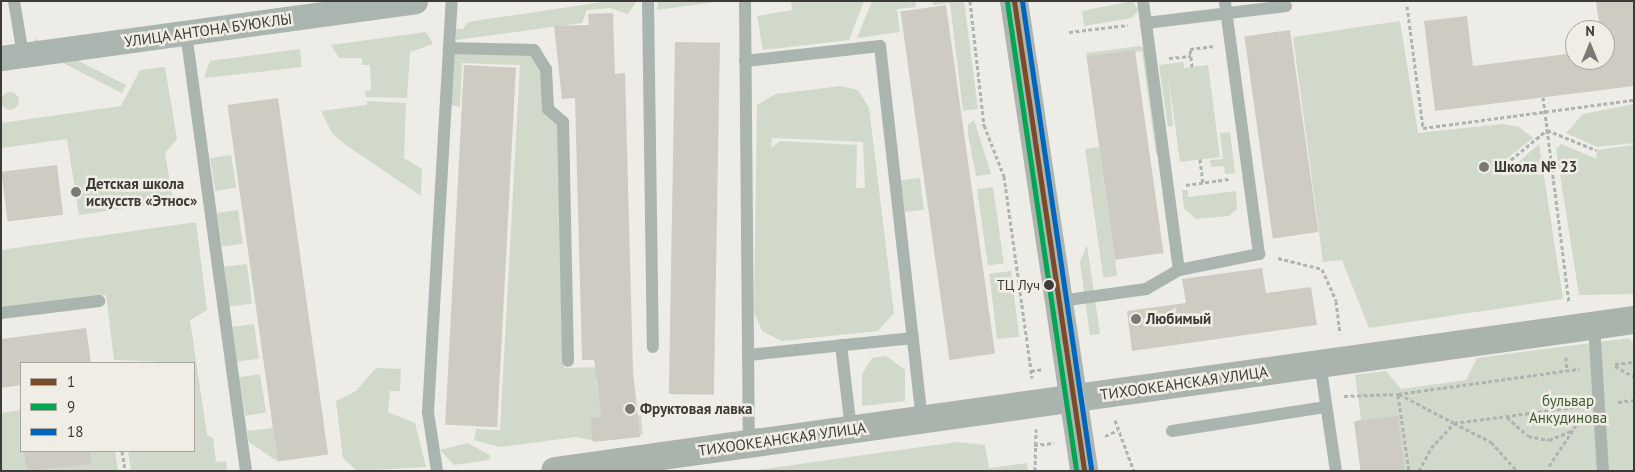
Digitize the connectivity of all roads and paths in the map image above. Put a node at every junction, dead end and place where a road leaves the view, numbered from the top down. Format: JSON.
{"nodes":[{"id":1,"x":14,"y":1,"type":"edge"},
{"id":2,"x":415,"y":1,"type":"edge"},
{"id":3,"x":452,"y":1,"type":"edge"},
{"id":4,"x":648,"y":1,"type":"edge"},
{"id":5,"x":745,"y":1,"type":"edge"},
{"id":6,"x":970,"y":1,"type":"edge"},
{"id":7,"x":1014,"y":1,"type":"edge"},
{"id":8,"x":1143,"y":1,"type":"edge"},
{"id":9,"x":349,"y":6,"type":"edge"},
{"id":10,"x":1286,"y":6,"type":"dead end"},
{"id":11,"x":1407,"y":6,"type":"dead end"},
{"id":12,"x":1226,"y":7,"type":"edge"},
{"id":13,"x":254,"y":12,"type":"edge"},
{"id":14,"x":1146,"y":23,"type":"junction"},
{"id":15,"x":1069,"y":32,"type":"dead end"},
{"id":16,"x":186,"y":33,"type":"junction"},
{"id":17,"x":1231,"y":44,"type":"junction"},
{"id":18,"x":449,"y":48,"type":"junction"},
{"id":19,"x":12,"y":57,"type":"edge"},
{"id":20,"x":745,"y":61,"type":"junction"},
{"id":21,"x":1192,"y":67,"type":"dead end"},
{"id":22,"x":1543,"y":97,"type":"dead end"},
{"id":23,"x":1634,"y":100,"type":"edge"},
{"id":24,"x":1545,"y":112,"type":"junction"},
{"id":25,"x":1547,"y":130,"type":"junction"},
{"id":26,"x":1596,"y":150,"type":"dead end"},
{"id":27,"x":1200,"y":159,"type":"dead end"},
{"id":28,"x":1502,"y":168,"type":"dead end"},
{"id":29,"x":1249,"y":176,"type":"junction"},
{"id":30,"x":1203,"y":182,"type":"junction"},
{"id":31,"x":1168,"y":187,"type":"junction"},
{"id":32,"x":1259,"y":254,"type":"junction"},
{"id":33,"x":1179,"y":270,"type":"junction"},
{"id":34,"x":99,"y":301,"type":"dead end"},
{"id":35,"x":1060,"y":301,"type":"junction"},
{"id":36,"x":1570,"y":304,"type":"dead end"},
{"id":37,"x":1,"y":313,"type":"edge"},
{"id":38,"x":1634,"y":320,"type":"edge"},
{"id":39,"x":1594,"y":325,"type":"junction"},
{"id":40,"x":1340,"y":335,"type":"dead end"},
{"id":41,"x":913,"y":338,"type":"junction"},
{"id":42,"x":841,"y":345,"type":"junction"},
{"id":43,"x":653,"y":347,"type":"dead end"},
{"id":44,"x":748,"y":355,"type":"junction"},
{"id":45,"x":568,"y":361,"type":"dead end"},
{"id":46,"x":1634,"y":362,"type":"edge"},
{"id":47,"x":1320,"y":363,"type":"junction"},
{"id":48,"x":1586,"y":368,"type":"dead end"},
{"id":49,"x":1634,"y":377,"type":"edge"},
{"id":50,"x":1032,"y":382,"type":"dead end"},
{"id":51,"x":1398,"y":394,"type":"junction"},
{"id":52,"x":1338,"y":396,"type":"dead end"},
{"id":53,"x":1074,"y":398,"type":"junction"},
{"id":54,"x":1634,"y":400,"type":"edge"},
{"id":55,"x":1615,"y":402,"type":"dead end"},
{"id":56,"x":1326,"y":407,"type":"junction"},
{"id":57,"x":1506,"y":416,"type":"junction"},
{"id":58,"x":922,"y":419,"type":"junction"},
{"id":59,"x":1454,"y":423,"type":"junction"},
{"id":60,"x":851,"y":429,"type":"junction"},
{"id":61,"x":1118,"y":430,"type":"dead end"},
{"id":62,"x":1036,"y":431,"type":"dead end"},
{"id":63,"x":1172,"y":431,"type":"dead end"},
{"id":64,"x":1571,"y":431,"type":"junction"},
{"id":65,"x":749,"y":444,"type":"junction"},
{"id":66,"x":122,"y":452,"type":"edge"},
{"id":67,"x":658,"y":464,"type":"edge"},
{"id":68,"x":1549,"y":466,"type":"dead end"},
{"id":69,"x":125,"y":471,"type":"edge"},
{"id":70,"x":246,"y":471,"type":"edge"},
{"id":71,"x":437,"y":471,"type":"edge"},
{"id":72,"x":555,"y":471,"type":"edge"},
{"id":73,"x":1035,"y":471,"type":"edge"},
{"id":74,"x":1084,"y":471,"type":"edge"},
{"id":75,"x":1134,"y":471,"type":"edge"},
{"id":76,"x":1336,"y":471,"type":"edge"},
{"id":77,"x":1409,"y":471,"type":"edge"},
{"id":78,"x":1419,"y":471,"type":"edge"},
{"id":79,"x":1517,"y":471,"type":"edge"},
{"id":80,"x":1603,"y":471,"type":"edge"}],
"edges":[{"from":1,"to":19,"type":"lane"},
{"from":2,"to":9,"type":"street","name":"УЛИЦА АНТОНА БУЮКЛЫ"},
{"from":3,"to":18,"type":"lane"},
{"from":4,"to":43,"type":"lane"},
{"from":5,"to":20,"type":"lane"},
{"from":6,"to":50,"type":"path"},
{"from":7,"to":35,"type":"main road"},
{"from":8,"to":14,"type":"lane"},
{"from":9,"to":13,"type":"street","name":"УЛИЦА АНТОНА БУЮКЛЫ"},
{"from":10,"to":12,"type":"lane"},
{"from":11,"to":24,"type":"path"},
{"from":12,"to":14,"type":"lane"},
{"from":12,"to":17,"type":"lane"},
{"from":13,"to":16,"type":"street","name":"УЛИЦА АНТОНА БУЮКЛЫ"},
{"from":14,"to":15,"type":"path"},
{"from":14,"to":31,"type":"lane"},
{"from":16,"to":19,"type":"street","name":"УЛИЦА АНТОНА БУЮКЛЫ"},
{"from":16,"to":70,"type":"lane"},
{"from":17,"to":21,"type":"path"},
{"from":17,"to":29,"type":"lane"},
{"from":18,"to":45,"type":"lane"},
{"from":18,"to":71,"type":"lane"},
{"from":20,"to":41,"type":"lane"},
{"from":20,"to":44,"type":"lane"},
{"from":22,"to":24,"type":"path"},
{"from":23,"to":24,"type":"path"},
{"from":24,"to":25,"type":"path"},
{"from":25,"to":26,"type":"path"},
{"from":25,"to":28,"type":"path"},
{"from":25,"to":36,"type":"path"},
{"from":27,"to":30,"type":"path"},
{"from":29,"to":30,"type":"path"},
{"from":29,"to":32,"type":"lane"},
{"from":30,"to":31,"type":"path"},
{"from":31,"to":33,"type":"lane"},
{"from":32,"to":33,"type":"lane"},
{"from":32,"to":40,"type":"path"},
{"from":33,"to":35,"type":"lane"},
{"from":34,"to":37,"type":"lane"},
{"from":35,"to":53,"type":"main road"},
{"from":38,"to":39,"type":"street","name":"ТИХООКЕАНСКАЯ УЛИЦА"},
{"from":39,"to":47,"type":"street","name":"ТИХООКЕАНСКАЯ УЛИЦА"},
{"from":39,"to":80,"type":"lane"},
{"from":41,"to":42,"type":"lane"},
{"from":41,"to":58,"type":"lane"},
{"from":42,"to":44,"type":"lane"},
{"from":42,"to":60,"type":"lane"},
{"from":44,"to":65,"type":"lane"},
{"from":46,"to":49,"type":"path"},
{"from":47,"to":53,"type":"street","name":"ТИХООКЕАНСКАЯ УЛИЦА"},
{"from":47,"to":56,"type":"lane"},
{"from":48,"to":51,"type":"path"},
{"from":51,"to":52,"type":"path"},
{"from":51,"to":59,"type":"path"},
{"from":51,"to":77,"type":"path"},
{"from":53,"to":58,"type":"street","name":"ТИХООКЕАНСКАЯ УЛИЦА"},
{"from":53,"to":74,"type":"main road"},
{"from":54,"to":55,"type":"path"},
{"from":56,"to":63,"type":"lane"},
{"from":56,"to":76,"type":"lane"},
{"from":57,"to":59,"type":"path"},
{"from":57,"to":64,"type":"path"},
{"from":57,"to":64,"type":"path"},
{"from":58,"to":60,"type":"street","name":"ТИХООКЕАНСКАЯ УЛИЦА"},
{"from":59,"to":78,"type":"path"},
{"from":59,"to":79,"type":"path"},
{"from":60,"to":65,"type":"street","name":"ТИХООКЕАНСКАЯ УЛИЦА"},
{"from":61,"to":75,"type":"path"},
{"from":62,"to":73,"type":"path"},
{"from":64,"to":68,"type":"path"},
{"from":65,"to":67,"type":"street","name":"ТИХООКЕАНСКАЯ УЛИЦА"},
{"from":66,"to":69,"type":"path"},
{"from":67,"to":72,"type":"street","name":"ТИХООКЕАНСКАЯ УЛИЦА"}]}
